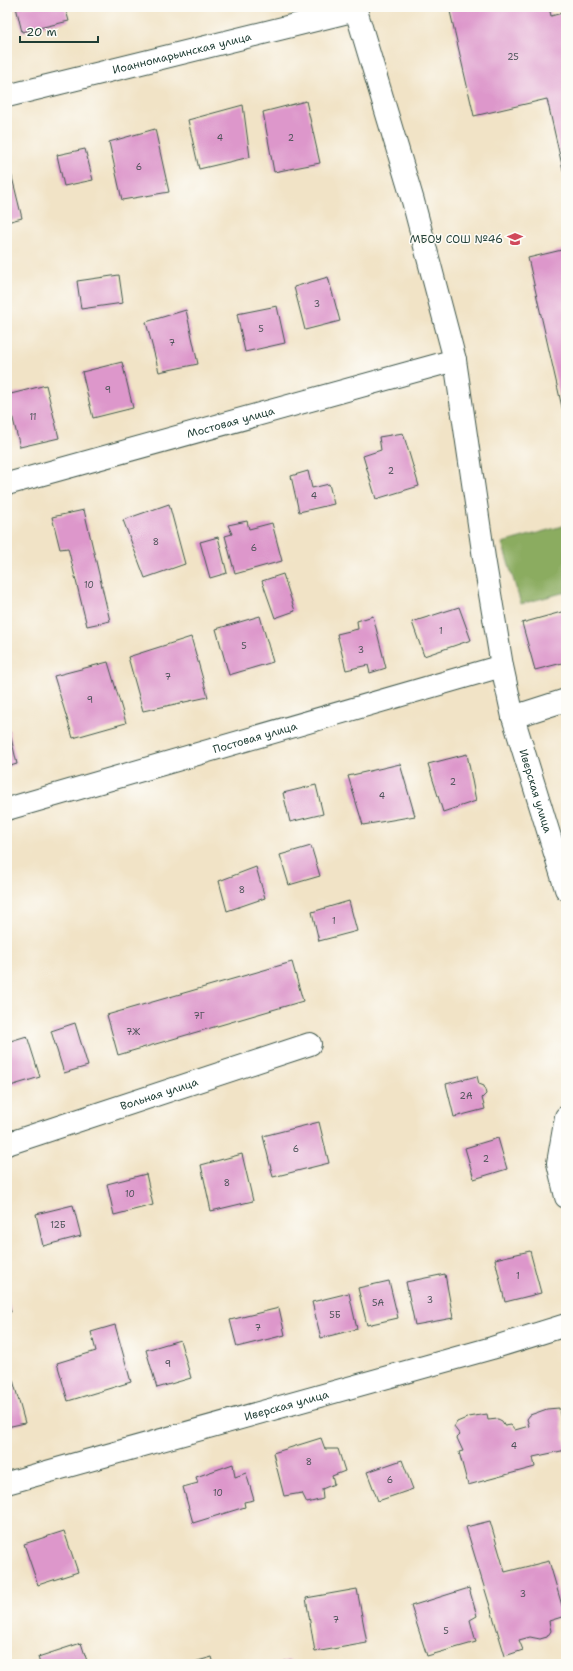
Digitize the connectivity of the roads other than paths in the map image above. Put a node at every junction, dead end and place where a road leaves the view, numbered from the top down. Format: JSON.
{"nodes":[{"id":1,"x":355,"y":9,"type":"edge"},
{"id":2,"x":7,"y":96,"type":"edge"},
{"id":3,"x":455,"y":360,"type":"junction"},
{"id":4,"x":7,"y":484,"type":"edge"},
{"id":5,"x":502,"y":666,"type":"junction"},
{"id":6,"x":566,"y":700,"type":"edge"},
{"id":7,"x":513,"y":717,"type":"junction"},
{"id":8,"x":7,"y":809,"type":"edge"},
{"id":9,"x":566,"y":889,"type":"edge"},
{"id":10,"x":310,"y":1044,"type":"dead end"},
{"id":11,"x":566,"y":1116,"type":"edge"},
{"id":12,"x":7,"y":1144,"type":"edge"},
{"id":13,"x":566,"y":1197,"type":"edge"},
{"id":14,"x":566,"y":1325,"type":"edge"},
{"id":15,"x":7,"y":1483,"type":"edge"}],
"edges":[{"from":1,"to":2,"type":"street","name":"Иоанномарьинская улица"},
{"from":1,"to":3,"type":"street","name":"Иверская улица"},
{"from":3,"to":4,"type":"street","name":"Мостовая улица"},
{"from":3,"to":5,"type":"street","name":"Иверская улица"},
{"from":5,"to":7,"type":"street","name":"Иверская улица"},
{"from":5,"to":8,"type":"street","name":"Постовая улица"},
{"from":6,"to":7,"type":"street"},
{"from":7,"to":9,"type":"street","name":"Иверская улица"},
{"from":10,"to":12,"type":"street","name":"Вольная улица"},
{"from":11,"to":13,"type":"street"},
{"from":14,"to":15,"type":"street","name":"Иверская улица"}]}
